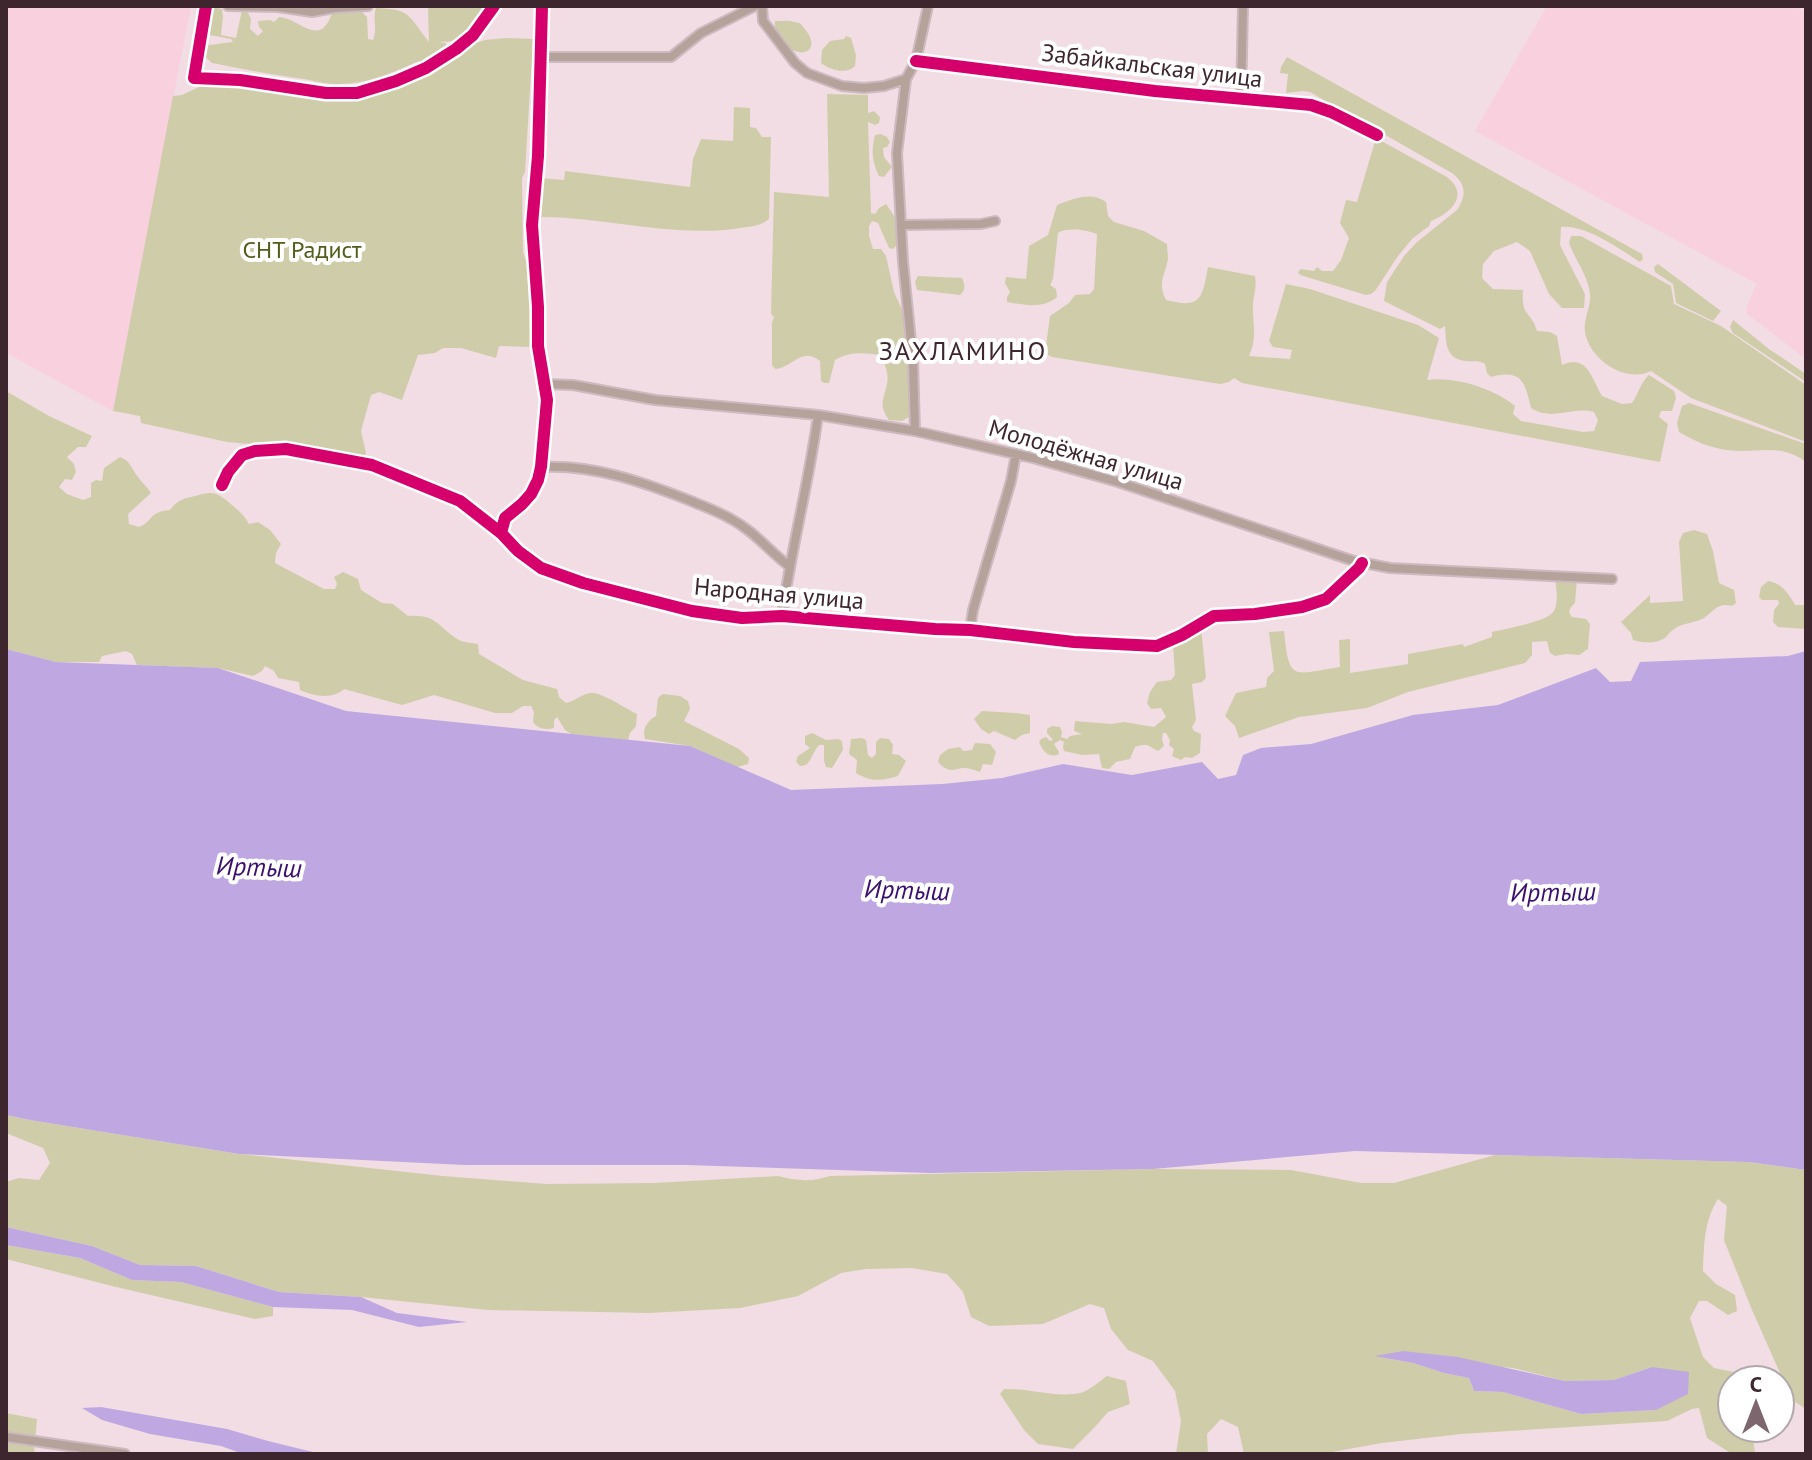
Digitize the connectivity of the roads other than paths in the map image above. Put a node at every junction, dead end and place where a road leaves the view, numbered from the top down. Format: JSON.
{"nodes":[{"id":1,"x":206,"y":6,"type":"edge"},
{"id":2,"x":228,"y":6,"type":"edge"},
{"id":3,"x":368,"y":6,"type":"edge"},
{"id":4,"x":494,"y":6,"type":"edge"},
{"id":5,"x":542,"y":6,"type":"edge"},
{"id":6,"x":755,"y":6,"type":"edge"},
{"id":7,"x":762,"y":6,"type":"edge"},
{"id":8,"x":928,"y":6,"type":"edge"},
{"id":9,"x":1243,"y":6,"type":"edge"},
{"id":10,"x":541,"y":57,"type":"junction"},
{"id":11,"x":916,"y":61,"type":"junction"},
{"id":12,"x":906,"y":79,"type":"junction"},
{"id":13,"x":1241,"y":100,"type":"junction"},
{"id":14,"x":1377,"y":135,"type":"dead end"},
{"id":15,"x":995,"y":221,"type":"dead end"},
{"id":16,"x":901,"y":225,"type":"junction"},
{"id":17,"x":543,"y":384,"type":"junction"},
{"id":18,"x":818,"y":415,"type":"junction"},
{"id":19,"x":915,"y":431,"type":"junction"},
{"id":20,"x":1016,"y":454,"type":"junction"},
{"id":21,"x":541,"y":467,"type":"junction"},
{"id":22,"x":222,"y":485,"type":"dead end"},
{"id":23,"x":501,"y":533,"type":"junction"},
{"id":24,"x":1362,"y":563,"type":"junction"},
{"id":25,"x":789,"y":566,"type":"junction"},
{"id":26,"x":1612,"y":579,"type":"dead end"},
{"id":27,"x":782,"y":616,"type":"junction"},
{"id":28,"x":970,"y":630,"type":"junction"},
{"id":29,"x":6,"y":1437,"type":"edge"},
{"id":30,"x":125,"y":1454,"type":"edge"}],
"edges":[{"from":1,"to":4,"type":"street"},
{"from":2,"to":3,"type":"street"},
{"from":5,"to":10,"type":"street"},
{"from":6,"to":10,"type":"street"},
{"from":7,"to":12,"type":"street"},
{"from":8,"to":11,"type":"street"},
{"from":9,"to":13,"type":"street"},
{"from":10,"to":17,"type":"street"},
{"from":11,"to":12,"type":"street"},
{"from":11,"to":13,"type":"street","name":"Забайкальская улица"},
{"from":12,"to":16,"type":"street"},
{"from":13,"to":14,"type":"street","name":"Забайкальская улица"},
{"from":15,"to":16,"type":"street"},
{"from":16,"to":19,"type":"street"},
{"from":17,"to":18,"type":"street","name":"Молодёжная улица"},
{"from":17,"to":21,"type":"street"},
{"from":18,"to":19,"type":"street","name":"Молодёжная улица"},
{"from":18,"to":25,"type":"street"},
{"from":19,"to":20,"type":"street","name":"Молодёжная улица"},
{"from":20,"to":24,"type":"street","name":"Молодёжная улица"},
{"from":20,"to":28,"type":"street"},
{"from":21,"to":23,"type":"street"},
{"from":21,"to":25,"type":"street"},
{"from":22,"to":23,"type":"street","name":"Народная улица"},
{"from":23,"to":27,"type":"street","name":"Народная улица"},
{"from":24,"to":26,"type":"street","name":"Молодёжная улица"},
{"from":24,"to":28,"type":"street","name":"Народная улица"},
{"from":25,"to":27,"type":"street"},
{"from":27,"to":28,"type":"street","name":"Народная улица"},
{"from":29,"to":30,"type":"street"}]}
